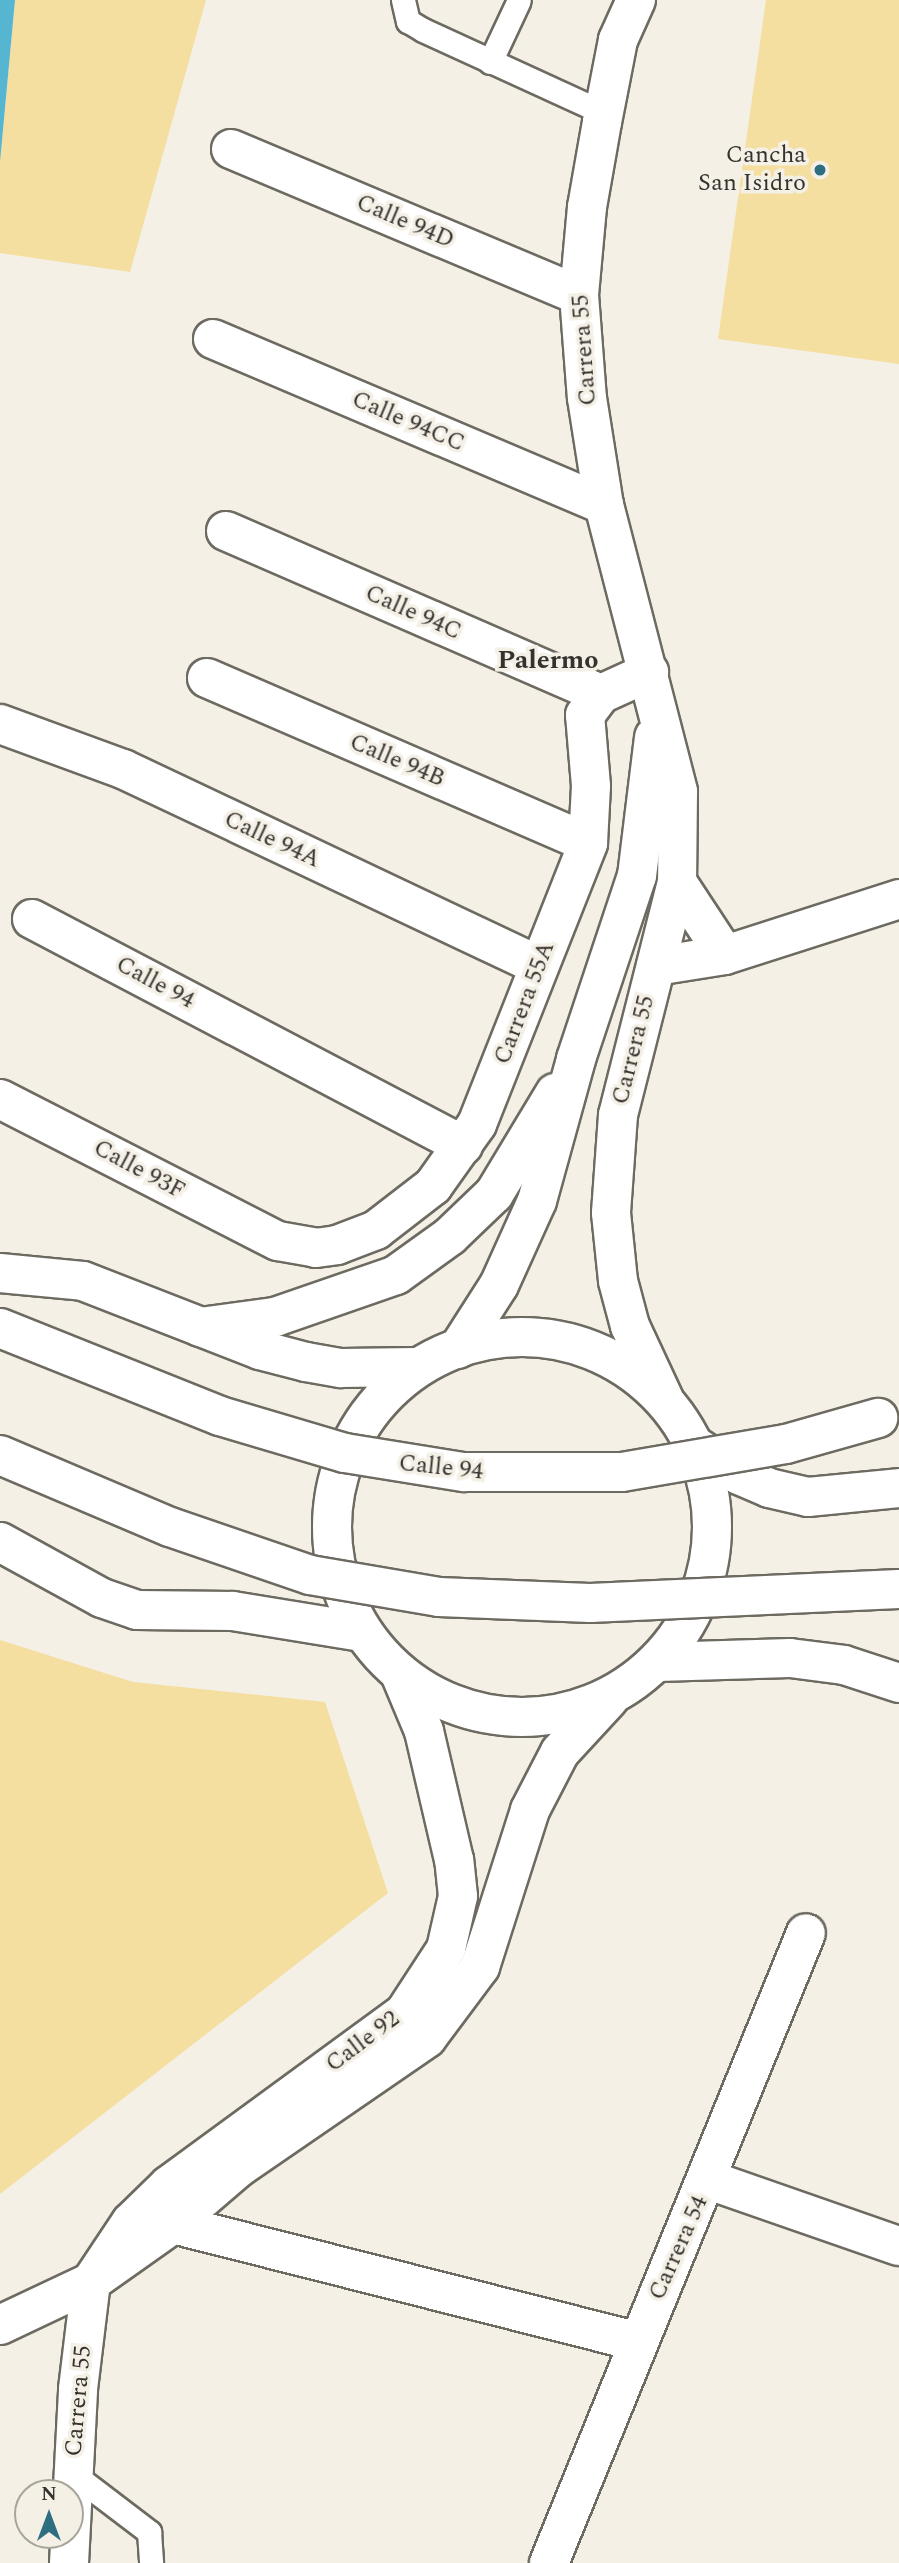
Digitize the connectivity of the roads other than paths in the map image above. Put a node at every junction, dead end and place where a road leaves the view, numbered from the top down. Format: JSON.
{"nodes":[{"id":1,"x":403,"y":0,"type":"edge"},
{"id":2,"x":519,"y":0,"type":"edge"},
{"id":3,"x":636,"y":0,"type":"edge"},
{"id":4,"x":490,"y":61,"type":"junction"},
{"id":5,"x":604,"y":113,"type":"junction"},
{"id":6,"x":231,"y":149,"type":"dead end"},
{"id":7,"x":579,"y":295,"type":"junction"},
{"id":8,"x":213,"y":339,"type":"dead end"},
{"id":9,"x":604,"y":505,"type":"junction"},
{"id":10,"x":226,"y":531,"type":"dead end"},
{"id":11,"x":207,"y":678,"type":"dead end"},
{"id":12,"x":653,"y":685,"type":"junction"},
{"id":13,"x":601,"y":694,"type":"junction"},
{"id":14,"x":0,"y":724,"type":"edge"},
{"id":15,"x":588,"y":843,"type":"junction"},
{"id":16,"x":677,"y":882,"type":"junction"},
{"id":17,"x":899,"y":899,"type":"edge"},
{"id":18,"x":32,"y":919,"type":"dead end"},
{"id":19,"x":725,"y":955,"type":"junction"},
{"id":20,"x":539,"y":966,"type":"junction"},
{"id":21,"x":656,"y":966,"type":"junction"},
{"id":22,"x":576,"y":1059,"type":"junction"},
{"id":23,"x":0,"y":1099,"type":"edge"},
{"id":24,"x":463,"y":1145,"type":"junction"},
{"id":25,"x":278,"y":1241,"type":"joint"},
{"id":26,"x":0,"y":1273,"type":"edge"},
{"id":27,"x":0,"y":1328,"type":"edge"},
{"id":28,"x":262,"y":1334,"type":"junction"},
{"id":29,"x":458,"y":1349,"type":"junction"},
{"id":30,"x":416,"y":1367,"type":"junction"},
{"id":31,"x":664,"y":1399,"type":"junction"},
{"id":32,"x":888,"y":1415,"type":"edge"},
{"id":33,"x":697,"y":1447,"type":"junction"},
{"id":34,"x":0,"y":1455,"type":"edge"},
{"id":35,"x":899,"y":1489,"type":"edge"},
{"id":36,"x":0,"y":1542,"type":"edge"},
{"id":37,"x":899,"y":1589,"type":"edge"},
{"id":38,"x":361,"y":1632,"type":"junction"},
{"id":39,"x":659,"y":1662,"type":"junction"},
{"id":40,"x":401,"y":1676,"type":"junction"},
{"id":41,"x":899,"y":1683,"type":"edge"},
{"id":42,"x":611,"y":1697,"type":"junction"},
{"id":43,"x":806,"y":1933,"type":"dead end"},
{"id":44,"x":709,"y":2180,"type":"junction"},
{"id":45,"x":173,"y":2224,"type":"junction"},
{"id":46,"x":899,"y":2246,"type":"edge"},
{"id":47,"x":91,"y":2282,"type":"junction"},
{"id":48,"x":0,"y":2325,"type":"edge"},
{"id":49,"x":638,"y":2342,"type":"junction"},
{"id":50,"x":73,"y":2474,"type":"junction"},
{"id":51,"x":69,"y":2563,"type":"edge"},
{"id":52,"x":151,"y":2563,"type":"edge"},
{"id":53,"x":549,"y":2563,"type":"edge"}],
"edges":[{"from":1,"to":4,"type":"lane"},
{"from":2,"to":4,"type":"lane"},
{"from":3,"to":5,"type":"street","name":"Carrera 55"},
{"from":4,"to":5,"type":"lane"},
{"from":5,"to":7,"type":"street","name":"Carrera 55"},
{"from":6,"to":7,"type":"street","name":"Calle 94D"},
{"from":7,"to":9,"type":"street","name":"Carrera 55"},
{"from":8,"to":9,"type":"street","name":"Calle 94CC"},
{"from":9,"to":12,"type":"street","name":"Carrera 55"},
{"from":10,"to":13,"type":"street","name":"Calle 94C"},
{"from":11,"to":15,"type":"street","name":"Calle 94B"},
{"from":12,"to":13,"type":"street"},
{"from":12,"to":16,"type":"street","name":"Carrera 55"},
{"from":12,"to":22,"type":"street","name":"Carrera 55"},
{"from":13,"to":15,"type":"street","name":"Carrera 55A"},
{"from":14,"to":20,"type":"street","name":"Calle 94A"},
{"from":15,"to":20,"type":"street","name":"Carrera 55A"},
{"from":16,"to":19,"type":"street"},
{"from":16,"to":21,"type":"street","name":"Carrera 55"},
{"from":17,"to":19,"type":"street"},
{"from":18,"to":24,"type":"street","name":"Calle 94"},
{"from":19,"to":21,"type":"street"},
{"from":20,"to":24,"type":"street","name":"Carrera 55A"},
{"from":21,"to":31,"type":"street","name":"Carrera 55"},
{"from":22,"to":28,"type":"street"},
{"from":22,"to":29,"type":"street","name":"Carrera 55"},
{"from":23,"to":25,"type":"street","name":"Calle 93F"},
{"from":24,"to":25,"type":"street","name":"Carrera 55A"},
{"from":26,"to":28,"type":"street"},
{"from":27,"to":32,"type":"street","name":"Calle 94","bridge":true},
{"from":28,"to":30,"type":"street"},
{"from":29,"to":30,"type":"street"},
{"from":29,"to":31,"type":"street"},
{"from":30,"to":38,"type":"street"},
{"from":31,"to":33,"type":"street"},
{"from":33,"to":35,"type":"street"},
{"from":33,"to":39,"type":"street"},
{"from":34,"to":37,"type":"street","bridge":true},
{"from":36,"to":38,"type":"street"},
{"from":38,"to":40,"type":"street"},
{"from":39,"to":41,"type":"street"},
{"from":39,"to":42,"type":"street"},
{"from":40,"to":42,"type":"street"},
{"from":40,"to":47,"type":"street","name":"Calle 92"},
{"from":42,"to":45,"type":"street","name":"Calle 92"},
{"from":43,"to":44,"type":"street","name":"Carrera 54"},
{"from":44,"to":46,"type":"street"},
{"from":44,"to":49,"type":"street","name":"Carrera 54"},
{"from":45,"to":47,"type":"street","name":"Calle 92"},
{"from":45,"to":49,"type":"street"},
{"from":47,"to":48,"type":"street","name":"Calle 92"},
{"from":47,"to":50,"type":"street","name":"Carrera 55"},
{"from":49,"to":53,"type":"street","name":"Carrera 54"},
{"from":50,"to":51,"type":"street","name":"Carrera 55"},
{"from":50,"to":52,"type":"lane"}]}
